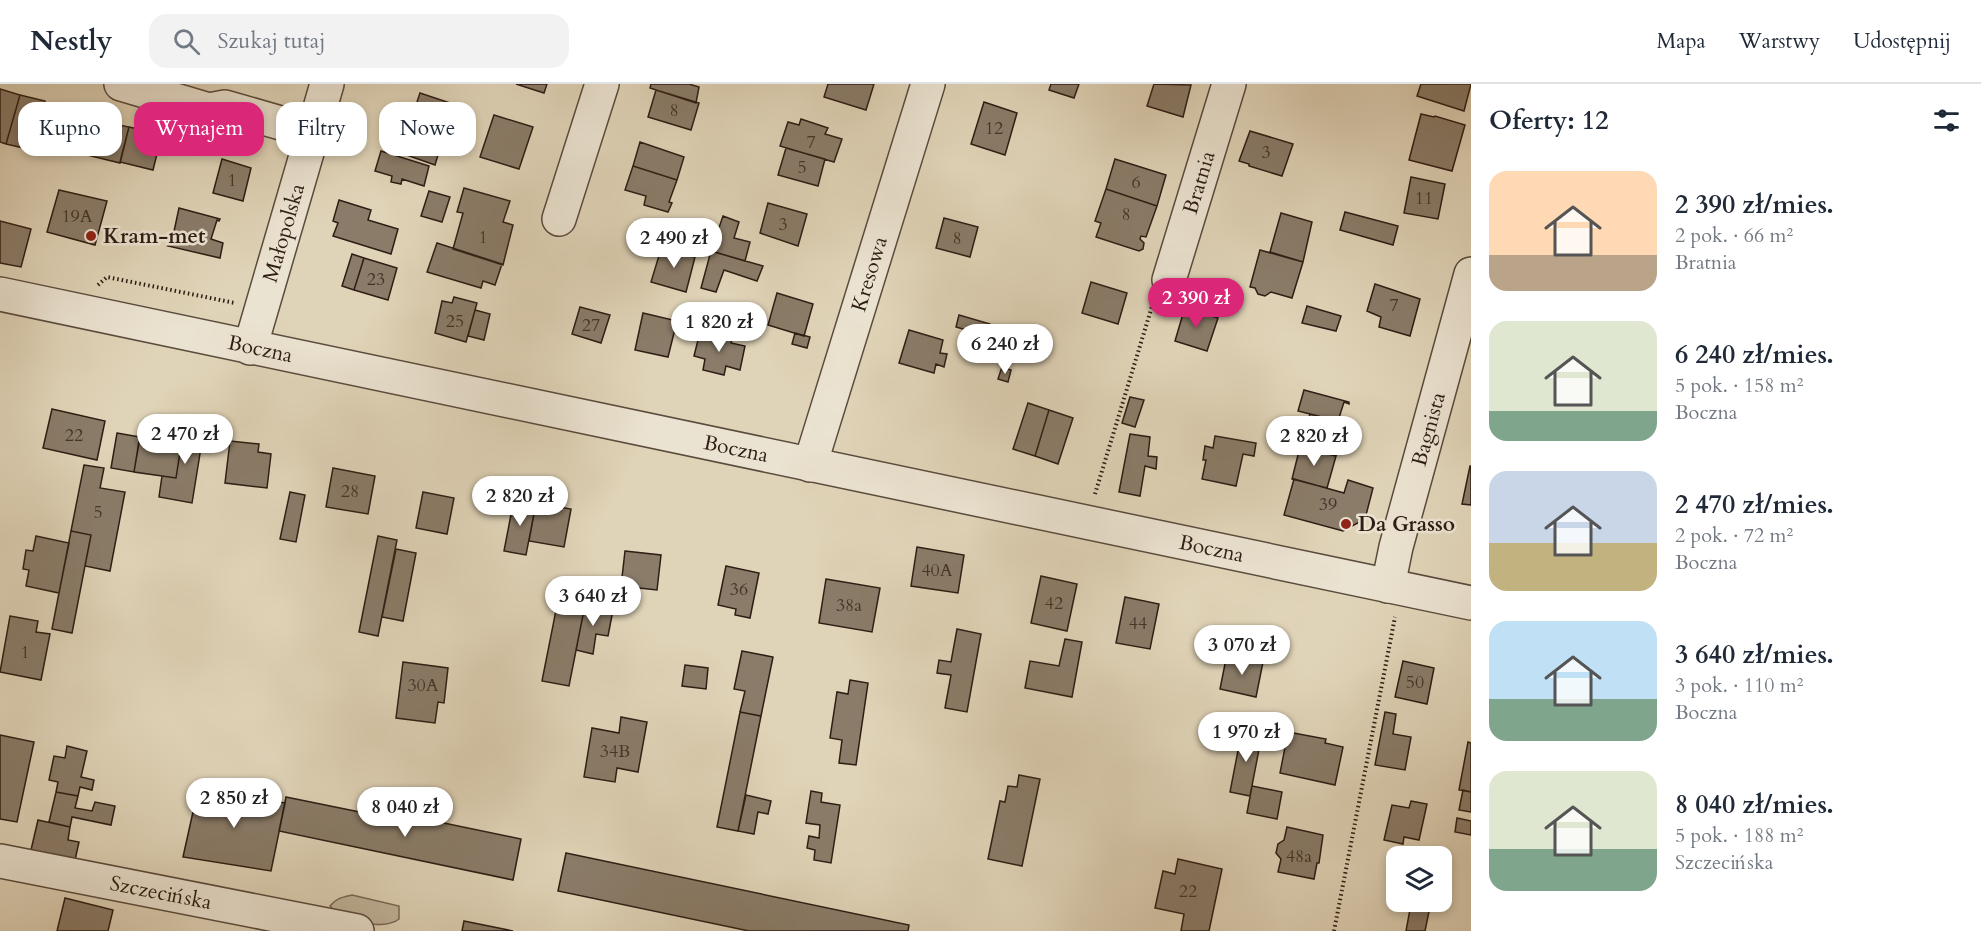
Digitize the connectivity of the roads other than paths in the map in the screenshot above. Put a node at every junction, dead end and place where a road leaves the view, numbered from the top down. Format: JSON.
{"nodes":[{"id":1,"x":121,"y":84,"type":"edge"},
{"id":2,"x":327,"y":84,"type":"edge"},
{"id":3,"x":602,"y":84,"type":"edge"},
{"id":4,"x":928,"y":84,"type":"edge"},
{"id":5,"x":1228,"y":84,"type":"edge"},
{"id":6,"x":321,"y":102,"type":"edge"},
{"id":7,"x":276,"y":122,"type":"edge"},
{"id":8,"x":305,"y":156,"type":"edge"},
{"id":9,"x":559,"y":219,"type":"dead end"},
{"id":10,"x":1471,"y":274,"type":"edge"},
{"id":11,"x":1169,"y":280,"type":"road end"},
{"id":12,"x":0,"y":294,"type":"edge"},
{"id":13,"x":250,"y":348,"type":"junction"},
{"id":14,"x":810,"y":465,"type":"junction"},
{"id":15,"x":1395,"y":587,"type":"junction"},
{"id":16,"x":1471,"y":603,"type":"edge"},
{"id":17,"x":0,"y":861,"type":"edge"},
{"id":18,"x":357,"y":931,"type":"edge"}],
"edges":[{"from":1,"to":7,"type":"street"},
{"from":2,"to":6,"type":"street","name":"Małopolska"},
{"from":3,"to":9,"type":"street"},
{"from":4,"to":14,"type":"street","name":"Kresowa"},
{"from":5,"to":11,"type":"street","name":"Bratnia"},
{"from":8,"to":13,"type":"street","name":"Małopolska"},
{"from":10,"to":15,"type":"street","name":"Bagnista"},
{"from":12,"to":13,"type":"street","name":"Boczna"},
{"from":13,"to":14,"type":"street","name":"Boczna"},
{"from":14,"to":15,"type":"street","name":"Boczna"},
{"from":15,"to":16,"type":"street","name":"Boczna"},
{"from":17,"to":18,"type":"street","name":"Szczecińska"}]}
